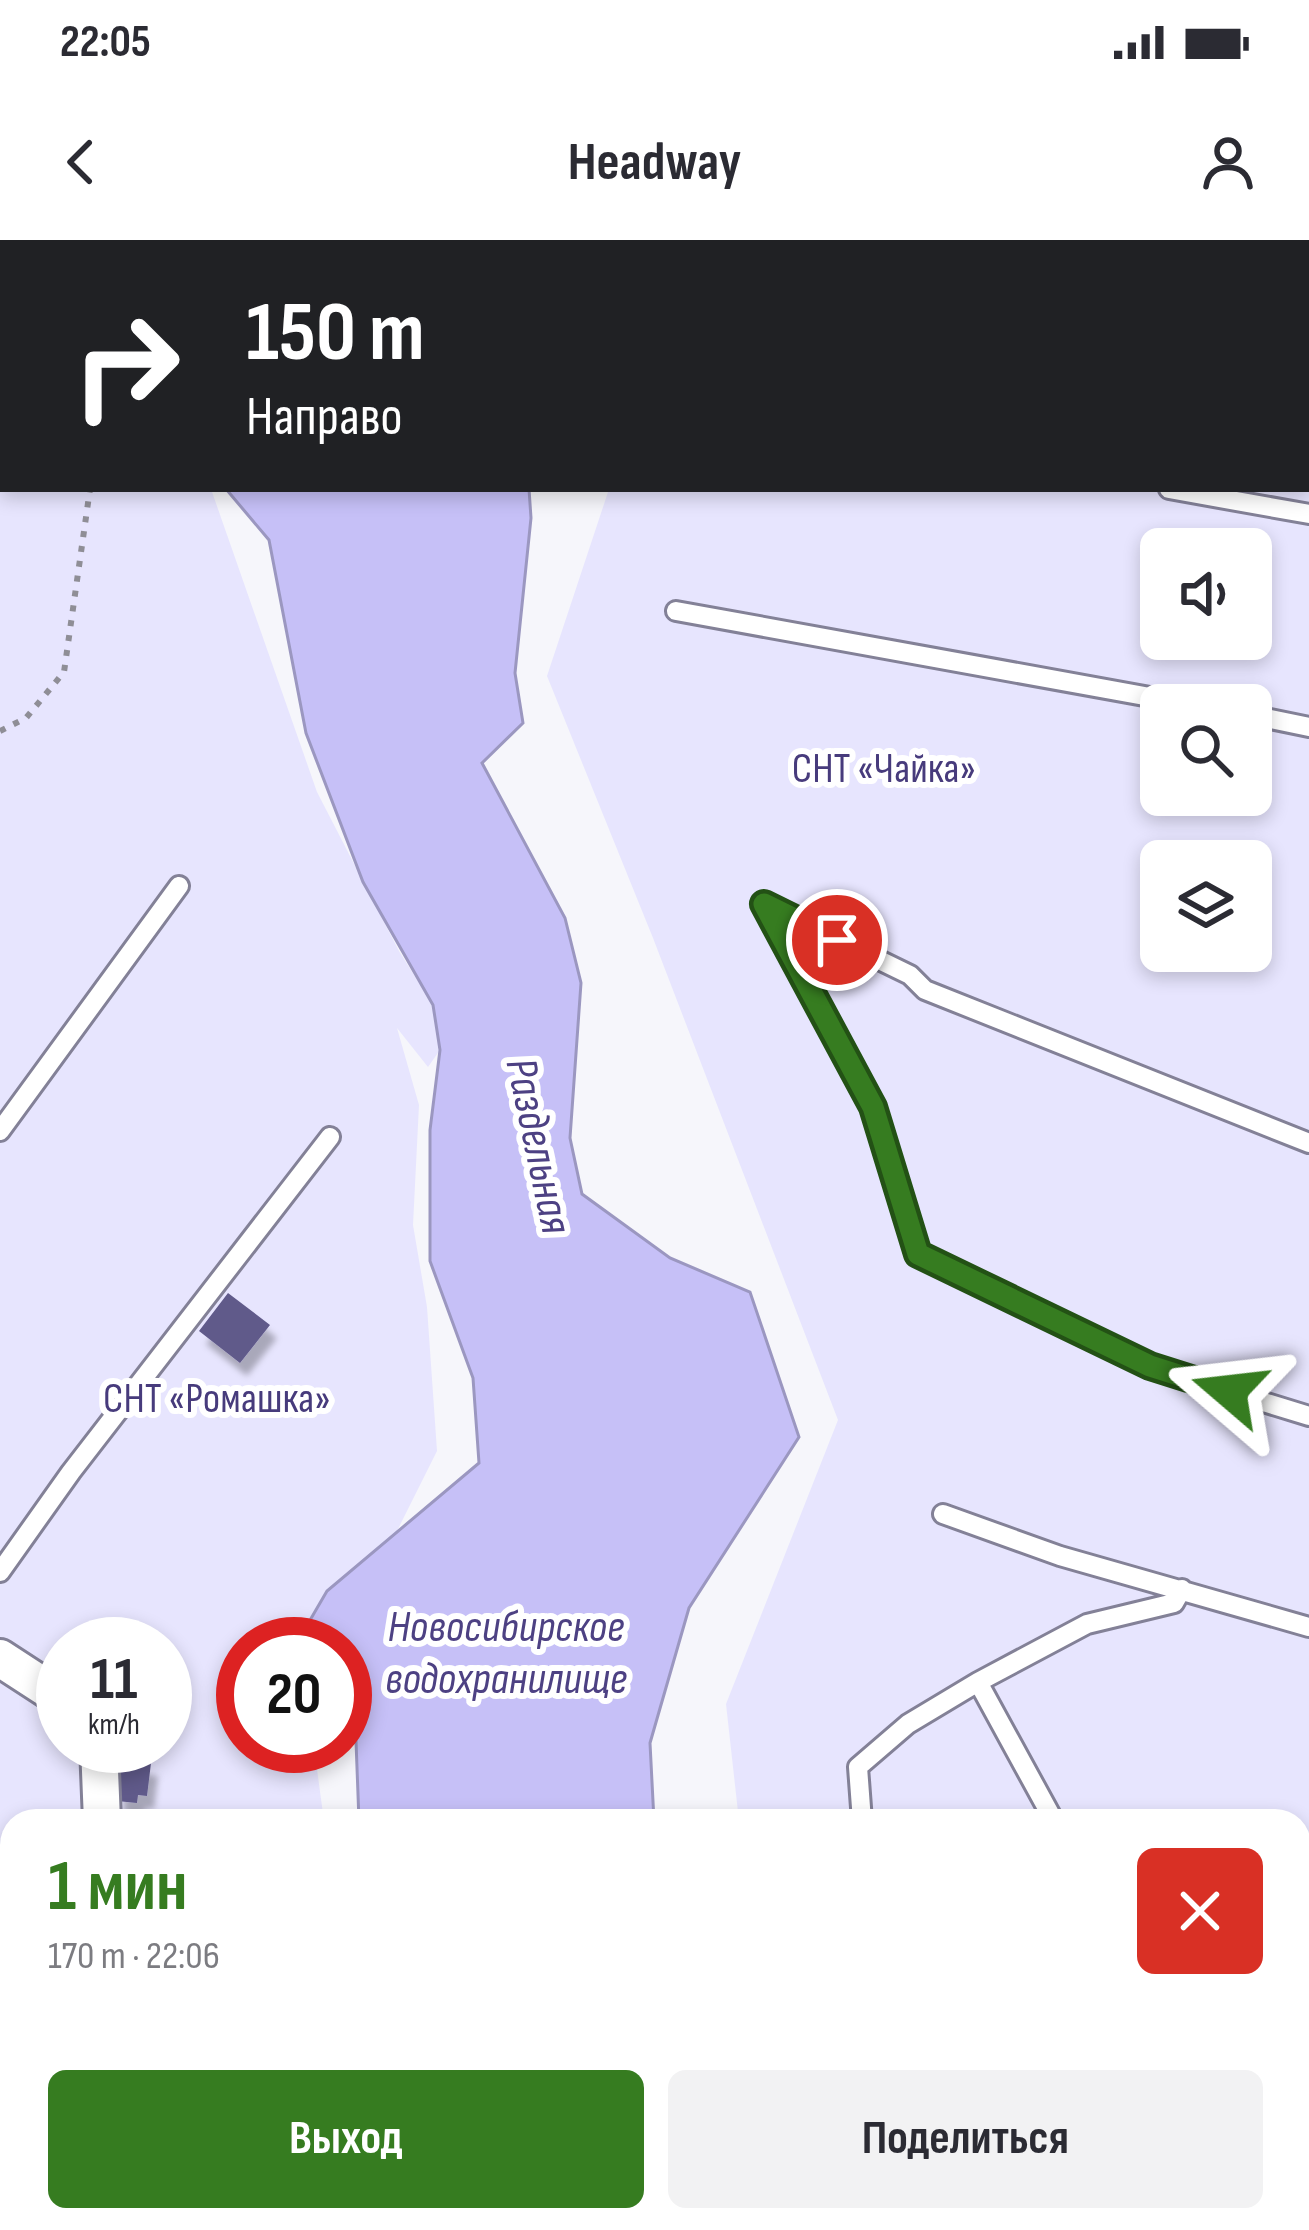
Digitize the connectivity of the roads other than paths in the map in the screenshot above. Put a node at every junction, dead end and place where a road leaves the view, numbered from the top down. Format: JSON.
{"nodes":[{"id":1,"x":1186,"y":492,"type":"edge"},
{"id":2,"x":1309,"y":514,"type":"edge"},
{"id":3,"x":676,"y":611,"type":"dead end"},
{"id":4,"x":1140,"y":695,"type":"edge"},
{"id":5,"x":1272,"y":719,"type":"edge"},
{"id":6,"x":1309,"y":727,"type":"edge"},
{"id":7,"x":179,"y":886,"type":"dead end"},
{"id":8,"x":0,"y":1131,"type":"edge"},
{"id":9,"x":330,"y":1137,"type":"dead end"},
{"id":10,"x":1309,"y":1143,"type":"edge"},
{"id":11,"x":1309,"y":1416,"type":"edge"},
{"id":12,"x":943,"y":1514,"type":"dead end"},
{"id":13,"x":0,"y":1572,"type":"edge"},
{"id":14,"x":1181,"y":1589,"type":"junction"},
{"id":15,"x":1309,"y":1627,"type":"edge"},
{"id":16,"x":0,"y":1658,"type":"edge"},
{"id":17,"x":36,"y":1681,"type":"edge"},
{"id":18,"x":978,"y":1682,"type":"junction"},
{"id":19,"x":101,"y":1773,"type":"edge"},
{"id":20,"x":102,"y":1809,"type":"edge"},
{"id":21,"x":861,"y":1809,"type":"edge"},
{"id":22,"x":1047,"y":1809,"type":"edge"}],
"edges":[{"from":1,"to":2,"type":"lane"},
{"from":3,"to":4,"type":"lane"},
{"from":5,"to":6,"type":"lane"},
{"from":7,"to":8,"type":"lane"},
{"from":9,"to":13,"type":"lane"},
{"from":10,"to":11,"type":"lane"},
{"from":12,"to":14,"type":"lane"},
{"from":14,"to":15,"type":"lane"},
{"from":14,"to":18,"type":"lane"},
{"from":16,"to":17,"type":"street"},
{"from":18,"to":21,"type":"lane"},
{"from":18,"to":22,"type":"lane"},
{"from":19,"to":20,"type":"street"}]}
